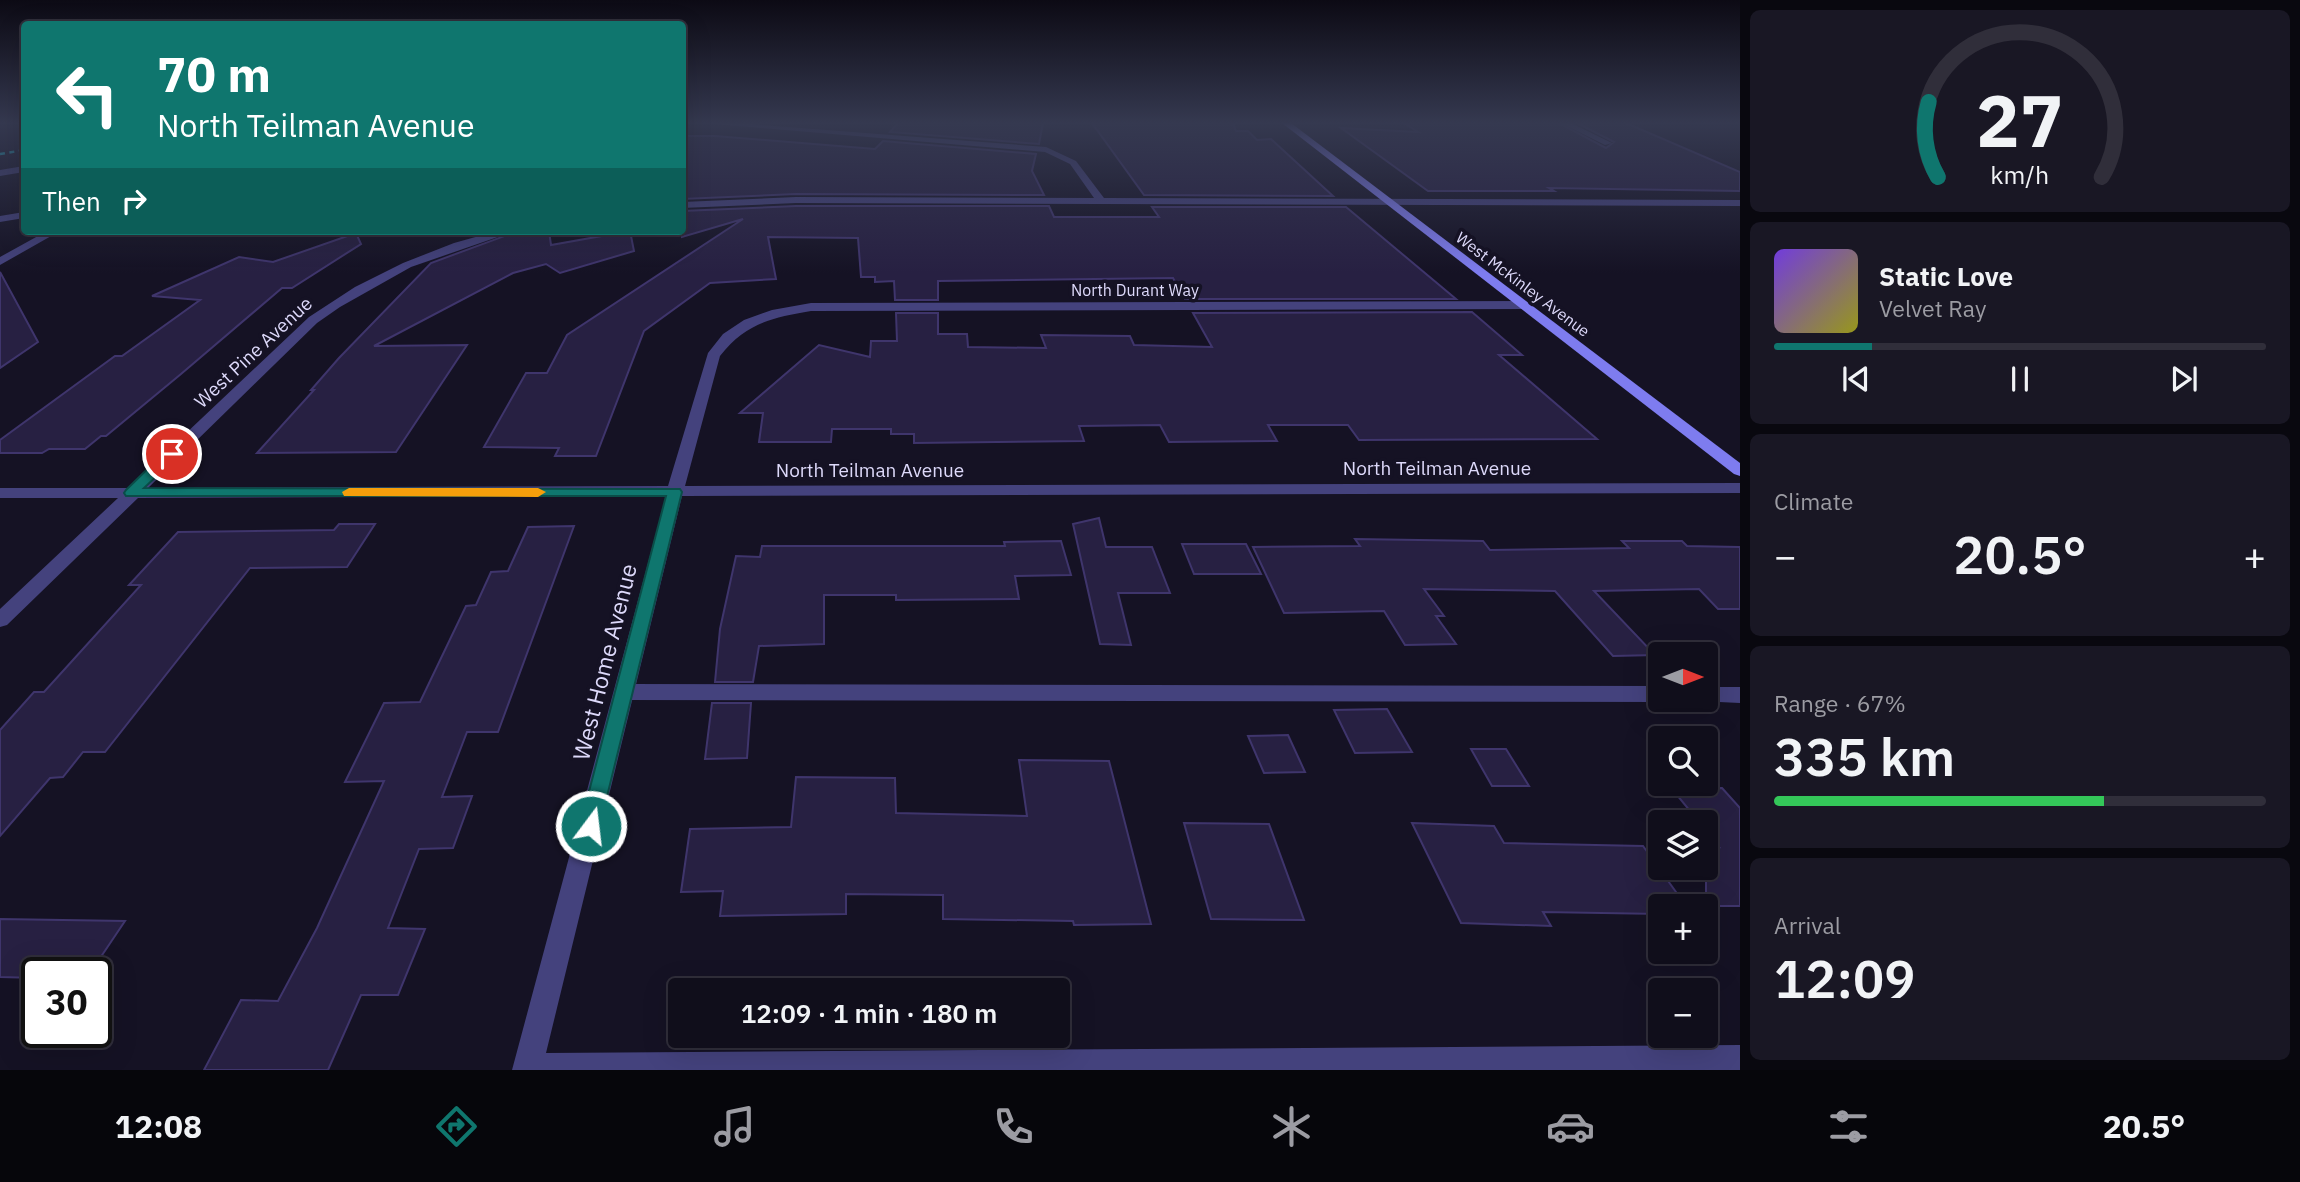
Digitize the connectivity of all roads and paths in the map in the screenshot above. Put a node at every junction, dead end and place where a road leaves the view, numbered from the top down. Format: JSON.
{"nodes":[{"id":1,"x":1084,"y":173,"type":"edge"},
{"id":2,"x":1351,"y":173,"type":"edge"},
{"id":3,"x":1100,"y":200,"type":"junction"},
{"id":4,"x":1388,"y":201,"type":"junction"},
{"id":5,"x":686,"y":205,"type":"edge"},
{"id":6,"x":1737,"y":205,"type":"edge"},
{"id":7,"x":21,"y":216,"type":"edge"},
{"id":8,"x":0,"y":219,"type":"edge"},
{"id":9,"x":48,"y":235,"type":"edge"},
{"id":10,"x":498,"y":235,"type":"edge"},
{"id":11,"x":0,"y":262,"type":"edge"},
{"id":12,"x":1525,"y":305,"type":"junction"},
{"id":13,"x":748,"y":323,"type":"joint"},
{"id":14,"x":1740,"y":471,"type":"edge"},
{"id":15,"x":1740,"y":488,"type":"edge"},
{"id":16,"x":675,"y":492,"type":"junction"},
{"id":17,"x":0,"y":493,"type":"edge"},
{"id":18,"x":131,"y":493,"type":"junction"},
{"id":19,"x":0,"y":620,"type":"edge"},
{"id":20,"x":625,"y":692,"type":"junction"},
{"id":21,"x":1648,"y":694,"type":"edge"},
{"id":22,"x":1718,"y":695,"type":"edge"},
{"id":23,"x":1740,"y":695,"type":"edge"},
{"id":24,"x":1740,"y":1060,"type":"edge"},
{"id":25,"x":528,"y":1069,"type":"edge"}],
"edges":[{"from":1,"to":3,"type":"street"},
{"from":2,"to":4,"type":"main road","name":"West McKinley Avenue"},
{"from":3,"to":4,"type":"street"},
{"from":3,"to":5,"type":"street"},
{"from":4,"to":6,"type":"street"},
{"from":4,"to":12,"type":"main road","name":"West McKinley Avenue"},
{"from":7,"to":8,"type":"street"},
{"from":9,"to":11,"type":"street"},
{"from":10,"to":18,"type":"street","name":"West Pine Avenue"},
{"from":12,"to":13,"type":"street","name":"North Durant Way"},
{"from":12,"to":14,"type":"main road","name":"West McKinley Avenue"},
{"from":13,"to":16,"type":"street","name":"West Home Avenue"},
{"from":15,"to":16,"type":"street","name":"North Teilman Avenue"},
{"from":16,"to":18,"type":"street","name":"North Teilman Avenue"},
{"from":16,"to":20,"type":"street","name":"West Home Avenue"},
{"from":17,"to":18,"type":"street","name":"North Teilman Avenue"},
{"from":18,"to":19,"type":"street","name":"West Pine Avenue"},
{"from":20,"to":21,"type":"street"},
{"from":20,"to":25,"type":"street","name":"West Home Avenue"},
{"from":22,"to":23,"type":"street"},
{"from":24,"to":25,"type":"street"}]}
